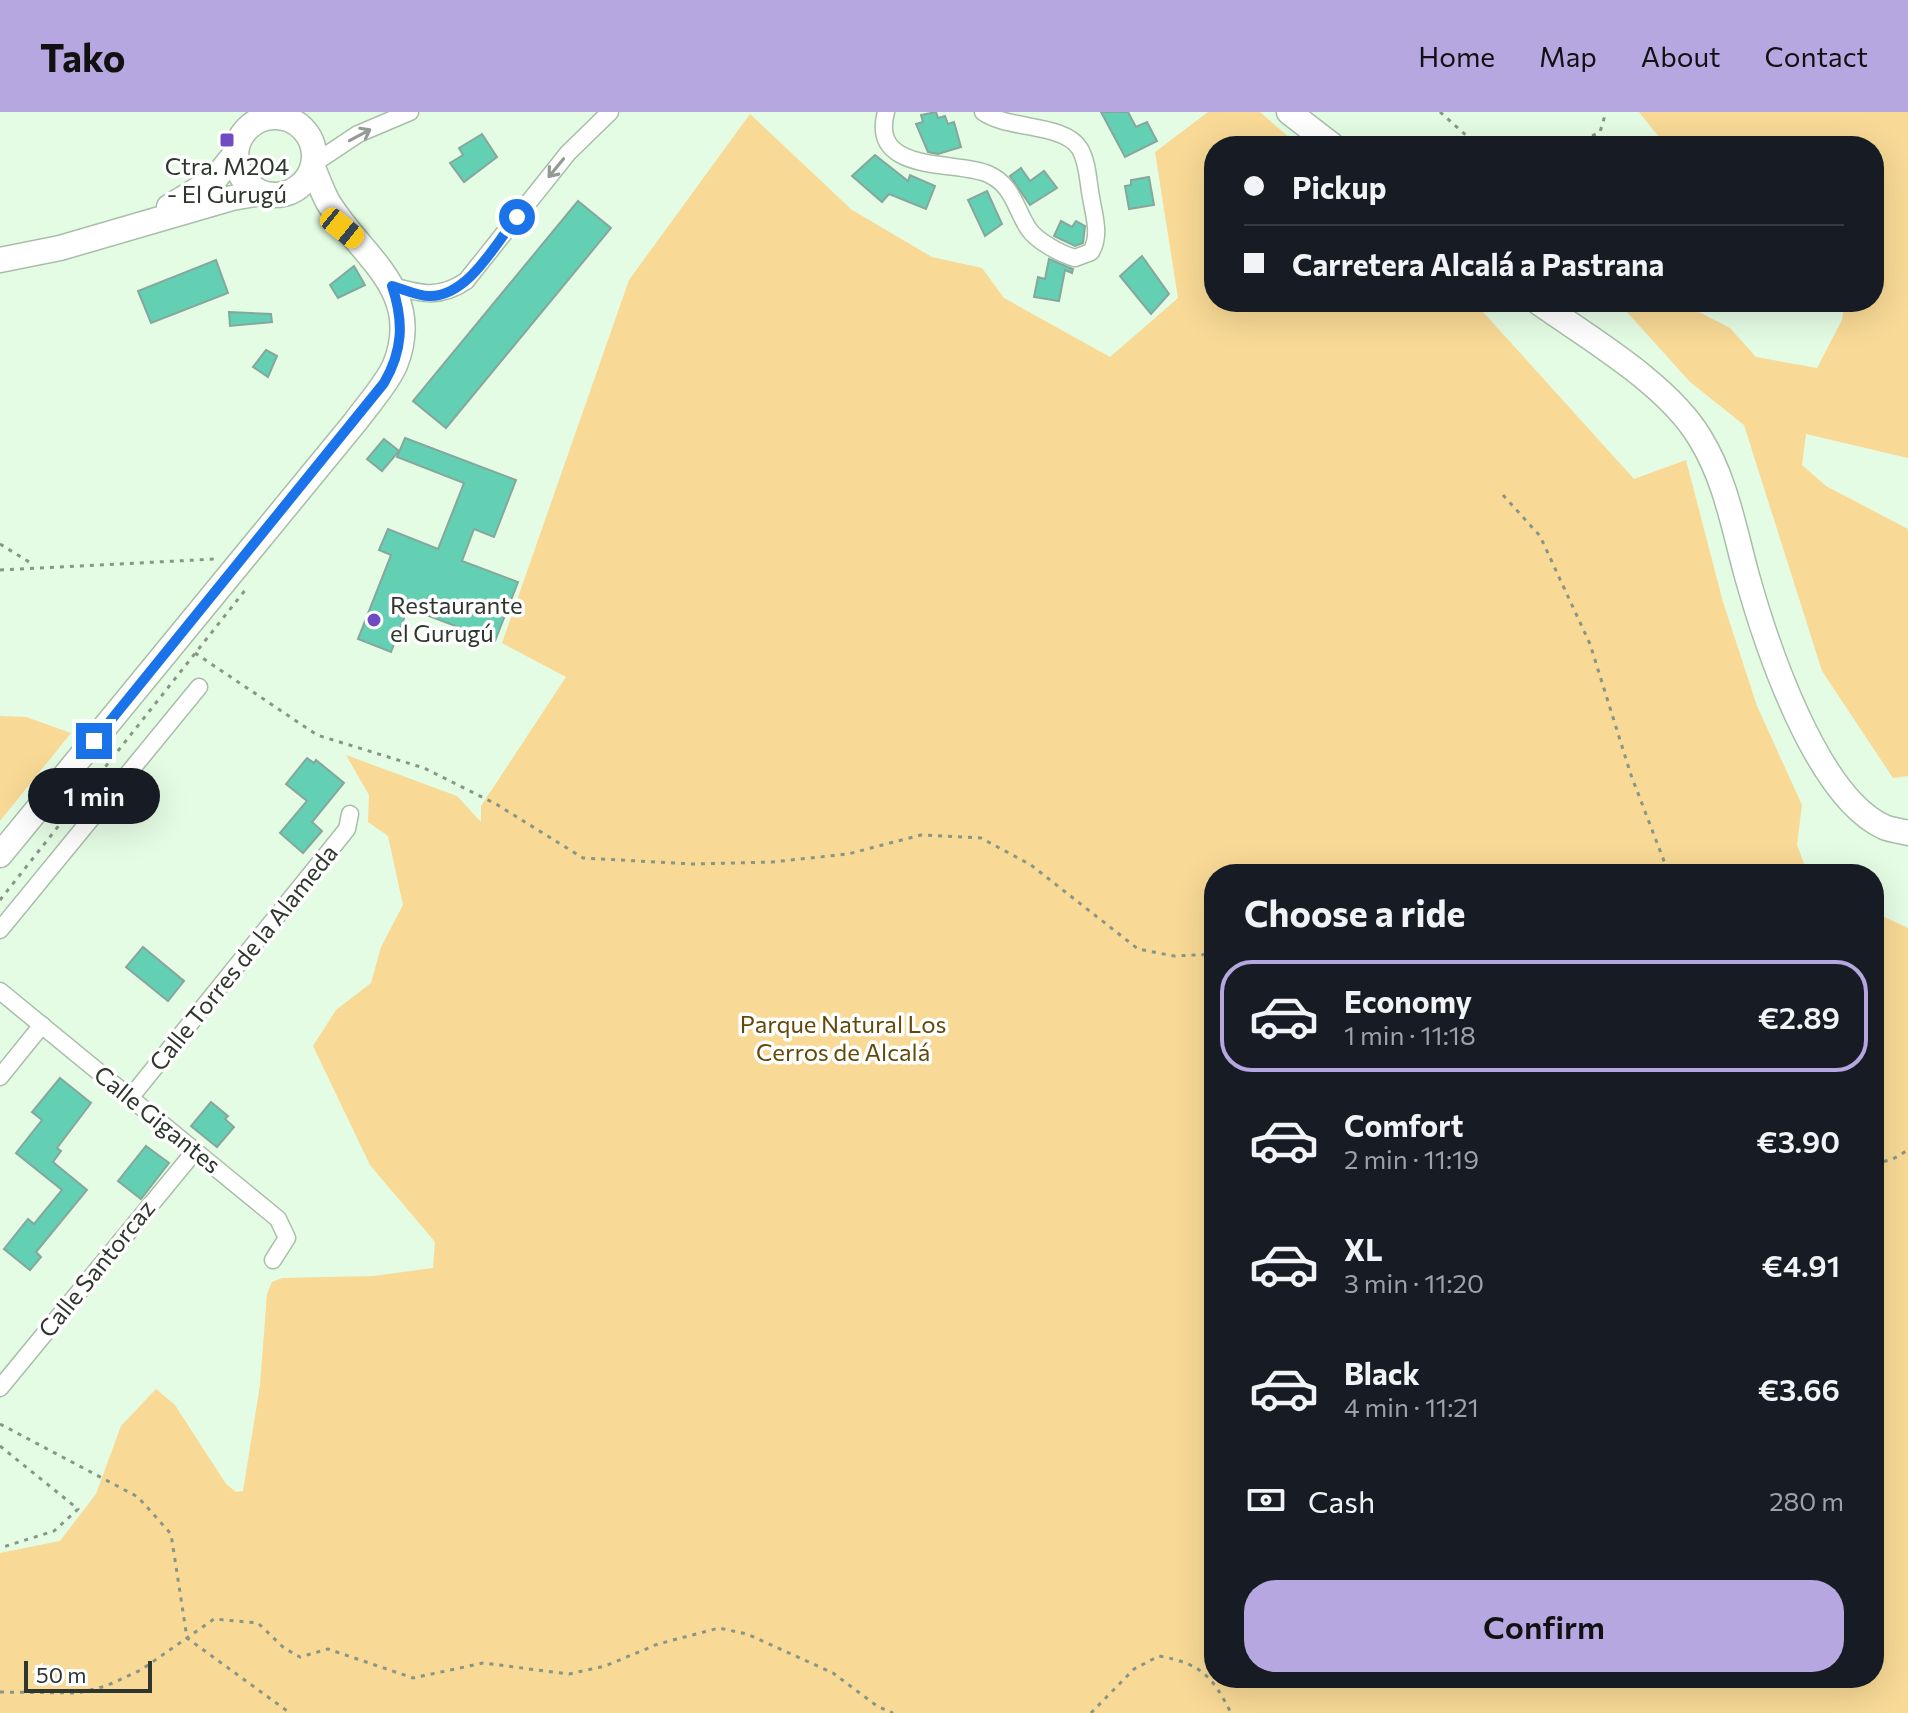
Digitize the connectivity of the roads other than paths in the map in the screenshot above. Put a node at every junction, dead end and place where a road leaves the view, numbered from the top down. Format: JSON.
{"nodes":[{"id":1,"x":410,"y":112,"type":"edge"},
{"id":2,"x":610,"y":112,"type":"edge"},
{"id":3,"x":886,"y":112,"type":"edge"},
{"id":4,"x":983,"y":112,"type":"edge"},
{"id":5,"x":1289,"y":112,"type":"edge"},
{"id":6,"x":1312,"y":112,"type":"edge"},
{"id":7,"x":286,"y":115,"type":"edge"},
{"id":8,"x":252,"y":119,"type":"edge"},
{"id":9,"x":1320,"y":136,"type":"edge"},
{"id":10,"x":1335,"y":136,"type":"edge"},
{"id":11,"x":235,"y":154,"type":"junction"},
{"id":12,"x":313,"y":166,"type":"junction"},
{"id":13,"x":272,"y":194,"type":"junction"},
{"id":14,"x":113,"y":232,"type":"junction"},
{"id":15,"x":363,"y":245,"type":"junction"},
{"id":16,"x":0,"y":260,"type":"edge"},
{"id":17,"x":392,"y":286,"type":"junction"},
{"id":18,"x":1552,"y":312,"type":"edge"},
{"id":19,"x":199,"y":687,"type":"dead end"},
{"id":20,"x":350,"y":814,"type":"dead end"},
{"id":21,"x":1908,"y":833,"type":"edge"},
{"id":22,"x":0,"y":855,"type":"edge"},
{"id":23,"x":0,"y":930,"type":"edge"},
{"id":24,"x":0,"y":991,"type":"edge"},
{"id":25,"x":42,"y":1025,"type":"junction"},
{"id":26,"x":0,"y":1077,"type":"edge"},
{"id":27,"x":130,"y":1098,"type":"junction"},
{"id":28,"x":195,"y":1151,"type":"junction"},
{"id":29,"x":273,"y":1260,"type":"dead end"},
{"id":30,"x":0,"y":1388,"type":"edge"}],
"edges":[{"from":12,"to":1,"type":"street","one_way":true},
{"from":2,"to":17,"type":"street","one_way":true},
{"from":3,"to":4,"type":"street"},
{"from":5,"to":9,"type":"main road"},
{"from":6,"to":10,"type":"main road"},
{"from":7,"to":8,"type":"main road"},
{"from":7,"to":12,"type":"main road"},
{"from":8,"to":11,"type":"main road"},
{"from":11,"to":13,"type":"main road"},
{"from":11,"to":14,"type":"main road"},
{"from":12,"to":13,"type":"main road"},
{"from":12,"to":15,"type":"main road"},
{"from":13,"to":14,"type":"main road"},
{"from":13,"to":15,"type":"main road"},
{"from":14,"to":16,"type":"main road"},
{"from":15,"to":17,"type":"main road"},
{"from":17,"to":22,"type":"main road"},
{"from":18,"to":21,"type":"main road"},
{"from":19,"to":23,"type":"street"},
{"from":20,"to":27,"type":"street","name":"Calle Torres de la Alameda"},
{"from":24,"to":25,"type":"street","name":"Calle Gigantes"},
{"from":25,"to":26,"type":"street"},
{"from":25,"to":27,"type":"street","name":"Calle Gigantes"},
{"from":27,"to":28,"type":"street","name":"Calle Gigantes"},
{"from":28,"to":29,"type":"street","name":"Calle Gigantes"},
{"from":28,"to":30,"type":"street","name":"Calle Santorcaz"}]}
